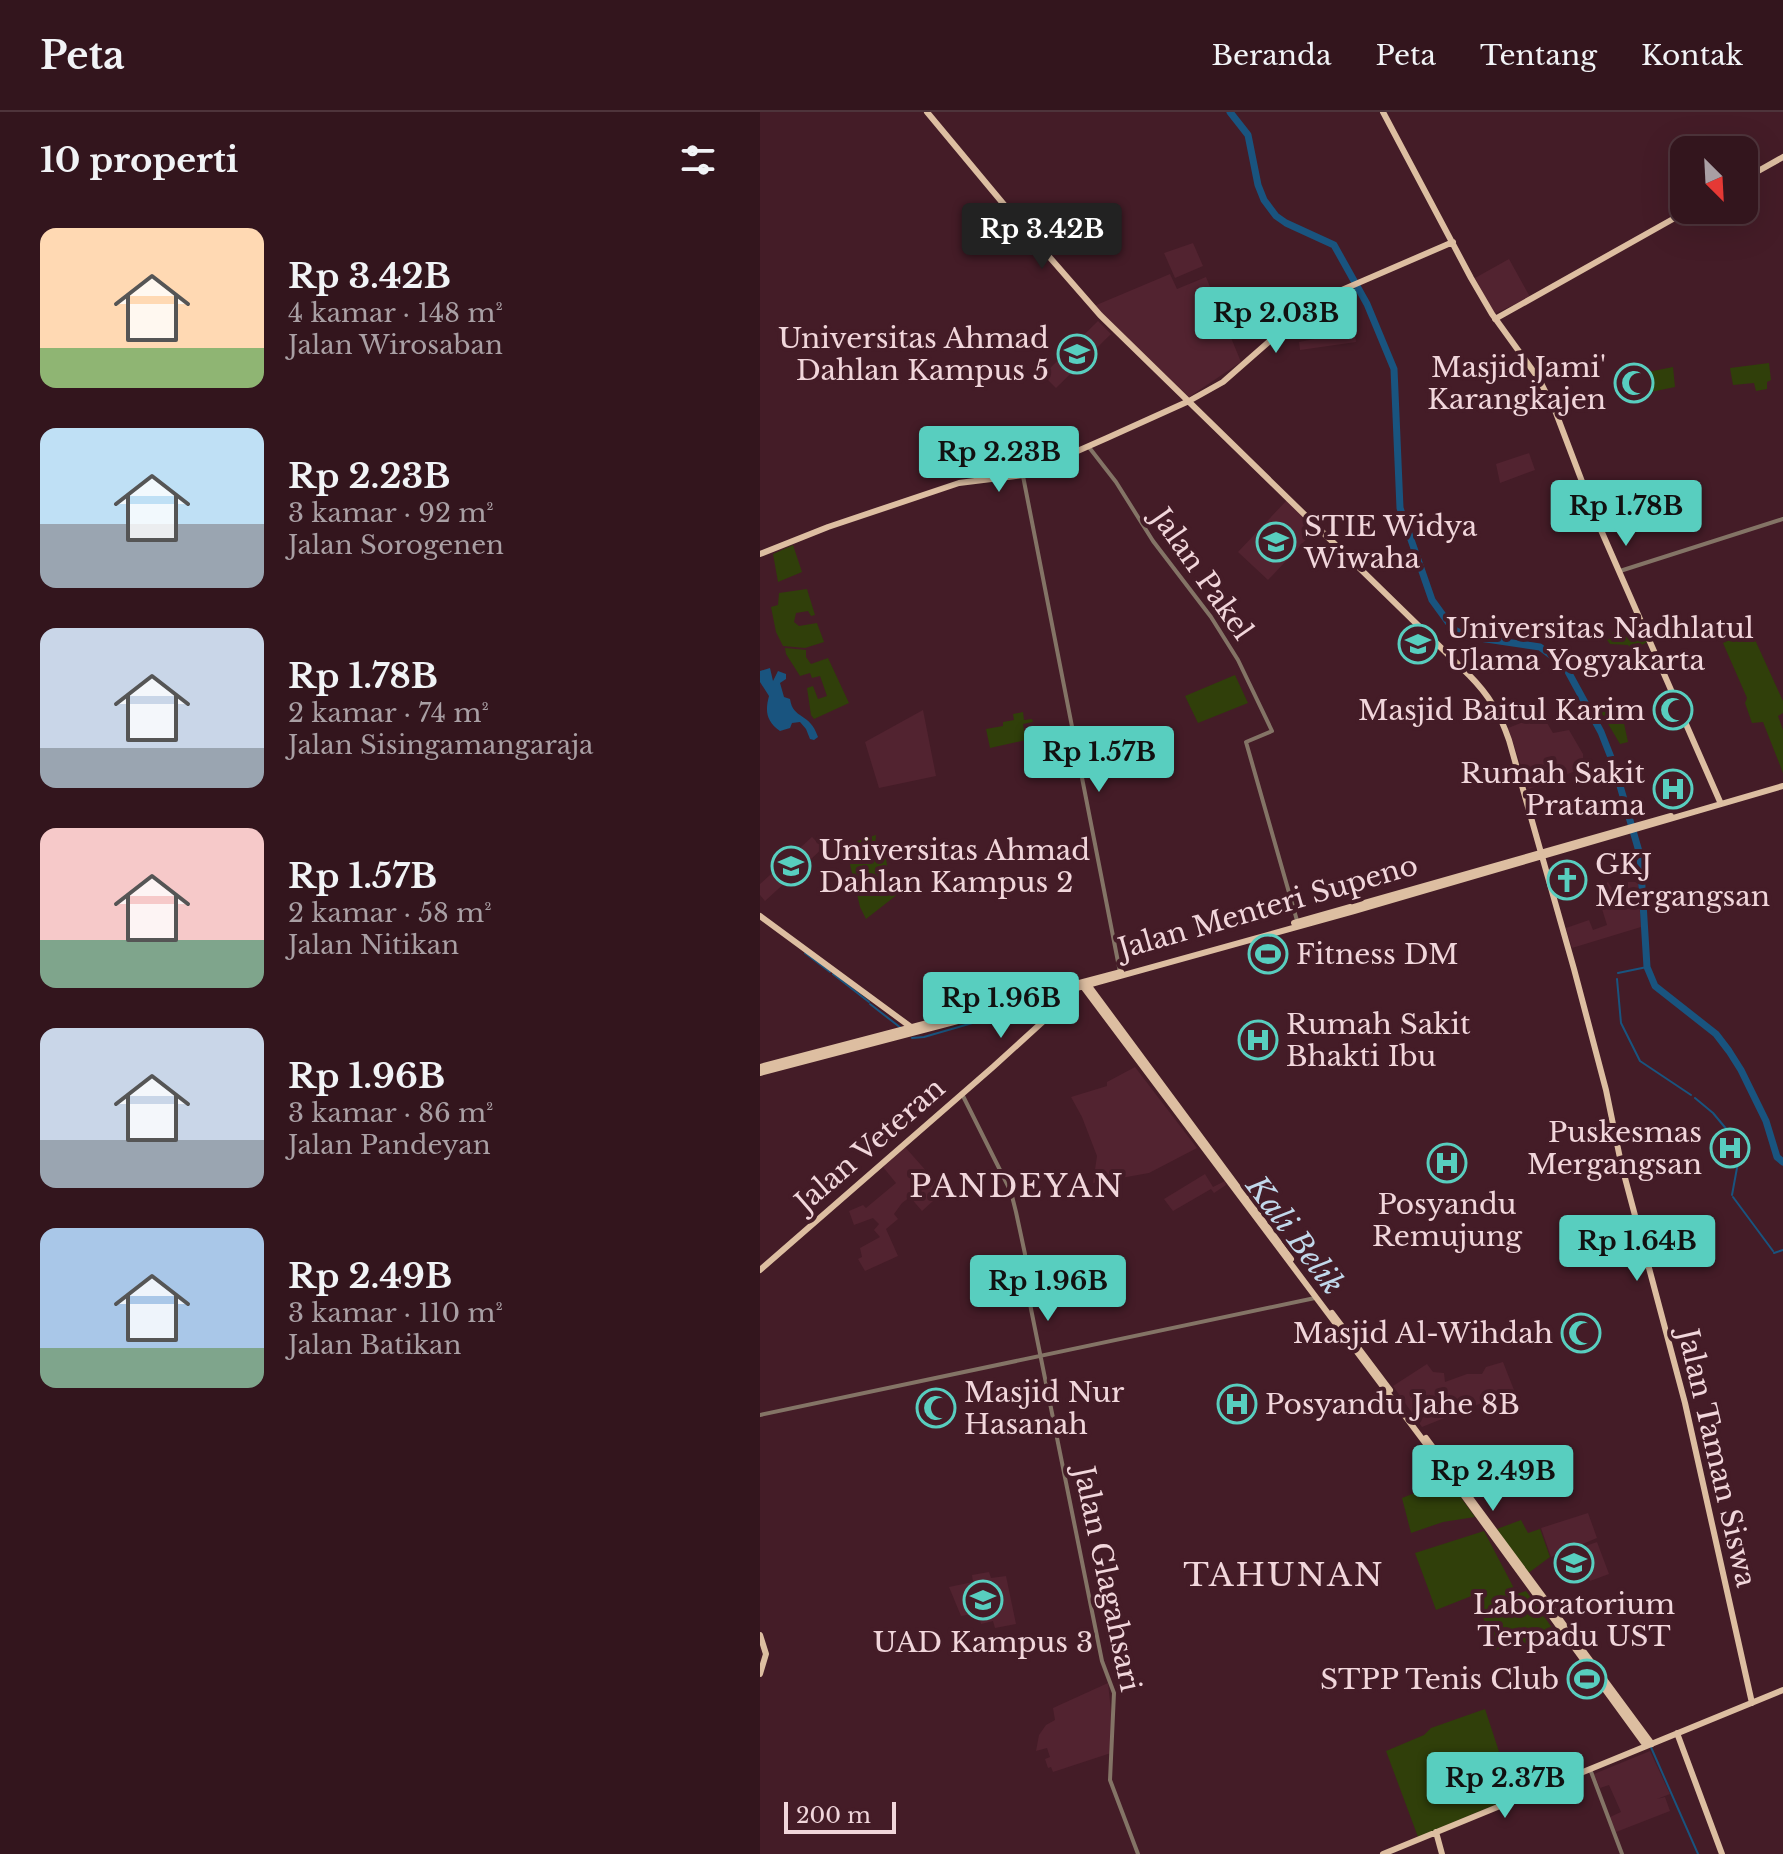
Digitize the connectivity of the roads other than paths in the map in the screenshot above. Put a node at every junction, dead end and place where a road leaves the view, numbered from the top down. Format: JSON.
{"nodes":[{"id":1,"x":927,"y":112,"type":"edge"},
{"id":2,"x":1383,"y":112,"type":"edge"},
{"id":3,"x":1783,"y":157,"type":"edge"},
{"id":4,"x":1758,"y":171,"type":"edge"},
{"id":5,"x":1670,"y":221,"type":"edge"},
{"id":6,"x":1453,"y":242,"type":"junction"},
{"id":7,"x":1495,"y":319,"type":"junction"},
{"id":8,"x":1189,"y":401,"type":"junction"},
{"id":9,"x":1088,"y":446,"type":"junction"},
{"id":10,"x":1023,"y":475,"type":"junction"},
{"id":11,"x":1783,"y":519,"type":"edge"},
{"id":12,"x":760,"y":554,"type":"edge"},
{"id":13,"x":1620,"y":571,"type":"junction"},
{"id":14,"x":1783,"y":786,"type":"edge"},
{"id":15,"x":1720,"y":802,"type":"junction"},
{"id":16,"x":1542,"y":855,"type":"junction"},
{"id":17,"x":760,"y":916,"type":"edge"},
{"id":18,"x":1298,"y":924,"type":"junction"},
{"id":19,"x":1120,"y":972,"type":"junction"},
{"id":20,"x":1098,"y":982,"type":"junction"},
{"id":21,"x":1081,"y":985,"type":"junction"},
{"id":22,"x":1092,"y":995,"type":"junction"},
{"id":23,"x":1049,"y":996,"type":"junction"},
{"id":24,"x":1068,"y":997,"type":"junction"},
{"id":25,"x":1059,"y":1007,"type":"junction"},
{"id":26,"x":969,"y":1016,"type":"junction"},
{"id":27,"x":916,"y":1030,"type":"junction"},
{"id":28,"x":760,"y":1070,"type":"edge"},
{"id":29,"x":962,"y":1094,"type":"junction"},
{"id":30,"x":760,"y":1270,"type":"edge"},
{"id":31,"x":1317,"y":1297,"type":"junction"},
{"id":32,"x":1040,"y":1357,"type":"junction"},
{"id":33,"x":760,"y":1415,"type":"edge"},
{"id":34,"x":1521,"y":1573,"type":"junction"},
{"id":35,"x":760,"y":1635,"type":"edge"},
{"id":36,"x":760,"y":1674,"type":"edge"},
{"id":37,"x":1783,"y":1690,"type":"edge"},
{"id":38,"x":1752,"y":1703,"type":"junction"},
{"id":39,"x":1677,"y":1733,"type":"junction"},
{"id":40,"x":1639,"y":1736,"type":"junction"},
{"id":41,"x":1649,"y":1745,"type":"junction"},
{"id":42,"x":1632,"y":1751,"type":"junction"},
{"id":43,"x":1590,"y":1769,"type":"junction"},
{"id":44,"x":1436,"y":1832,"type":"junction"},
{"id":45,"x":1138,"y":1854,"type":"edge"},
{"id":46,"x":1383,"y":1854,"type":"edge"},
{"id":47,"x":1442,"y":1854,"type":"edge"},
{"id":48,"x":1622,"y":1854,"type":"edge"},
{"id":49,"x":1722,"y":1854,"type":"edge"}],
"edges":[{"from":1,"to":8,"type":"main road","name":"Jalan Taman Siswa"},
{"from":2,"to":6,"type":"main road"},
{"from":3,"to":4,"type":"main road"},
{"from":5,"to":7,"type":"main road"},
{"from":6,"to":7,"type":"main road"},
{"from":6,"to":8,"type":"main road"},
{"from":7,"to":13,"type":"main road"},
{"from":8,"to":9,"type":"main road"},
{"from":8,"to":16,"type":"main road","name":"Jalan Taman Siswa"},
{"from":9,"to":10,"type":"main road"},
{"from":9,"to":18,"type":"street","name":"Jalan Pakel"},
{"from":10,"to":12,"type":"main road"},
{"from":10,"to":19,"type":"street"},
{"from":11,"to":13,"type":"street"},
{"from":13,"to":15,"type":"main road"},
{"from":14,"to":15,"type":"main road","name":"Jalan Menteri Supeno"},
{"from":15,"to":16,"type":"main road","name":"Jalan Menteri Supeno"},
{"from":16,"to":18,"type":"main road","name":"Jalan Menteri Supeno"},
{"from":16,"to":38,"type":"main road","name":"Jalan Taman Siswa"},
{"from":17,"to":27,"type":"main road"},
{"from":18,"to":19,"type":"main road","name":"Jalan Menteri Supeno"},
{"from":18,"to":20,"type":"main road","name":"Jalan Menteri Supeno"},
{"from":19,"to":21,"type":"main road","name":"Jalan Menteri Supeno"},
{"from":20,"to":21,"type":"main road","name":"Jalan Menteri Supeno"},
{"from":20,"to":22,"type":"main road"},
{"from":21,"to":22,"type":"main road"},
{"from":21,"to":23,"type":"main road","name":"Jalan Menteri Supeno"},
{"from":21,"to":24,"type":"main road","name":"Jalan Veteran"},
{"from":21,"to":26,"type":"main road","name":"Jalan Menteri Supeno"},
{"from":22,"to":24,"type":"main road"},
{"from":22,"to":31,"type":"main road"},
{"from":23,"to":25,"type":"main road"},
{"from":23,"to":26,"type":"main road","name":"Jalan Menteri Supeno"},
{"from":24,"to":25,"type":"main road","name":"Jalan Veteran"},
{"from":25,"to":29,"type":"main road","name":"Jalan Veteran"},
{"from":26,"to":27,"type":"main road","name":"Jalan Menteri Supeno"},
{"from":27,"to":28,"type":"main road","name":"Jalan Menteri Supeno"},
{"from":29,"to":30,"type":"main road","name":"Jalan Veteran"},
{"from":29,"to":32,"type":"street","name":"Jalan Glagahsari"},
{"from":31,"to":32,"type":"street"},
{"from":31,"to":34,"type":"main road"},
{"from":32,"to":33,"type":"street"},
{"from":32,"to":45,"type":"street","name":"Jalan Glagahsari"},
{"from":34,"to":40,"type":"main road"},
{"from":34,"to":41,"type":"main road"},
{"from":35,"to":36,"type":"main road"},
{"from":37,"to":38,"type":"main road"},
{"from":38,"to":39,"type":"main road"},
{"from":39,"to":41,"type":"main road"},
{"from":39,"to":49,"type":"main road"},
{"from":40,"to":41,"type":"main road"},
{"from":40,"to":42,"type":"main road"},
{"from":41,"to":42,"type":"main road"},
{"from":42,"to":43,"type":"main road"},
{"from":43,"to":44,"type":"main road"},
{"from":43,"to":48,"type":"street"},
{"from":44,"to":46,"type":"main road"},
{"from":44,"to":47,"type":"main road"}]}
